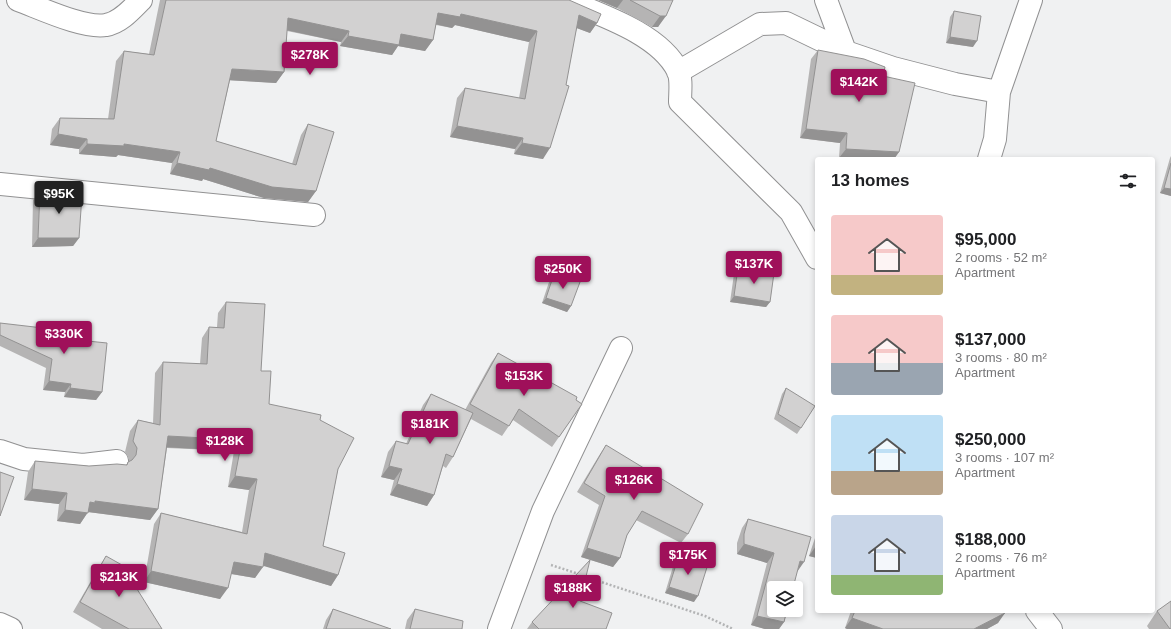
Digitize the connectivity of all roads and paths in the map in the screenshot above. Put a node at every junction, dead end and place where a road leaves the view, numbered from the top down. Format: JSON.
{"nodes":[{"id":1,"x":18,"y":0,"type":"edge"},
{"id":2,"x":141,"y":0,"type":"edge"},
{"id":3,"x":565,"y":0,"type":"edge"},
{"id":4,"x":826,"y":0,"type":"edge"},
{"id":5,"x":1031,"y":0,"type":"edge"},
{"id":6,"x":845,"y":52,"type":"junction"},
{"id":7,"x":678,"y":72,"type":"junction"},
{"id":8,"x":999,"y":92,"type":"junction"},
{"id":9,"x":990,"y":157,"type":"edge"},
{"id":10,"x":0,"y":184,"type":"edge"},
{"id":11,"x":314,"y":215,"type":"dead end"},
{"id":12,"x":815,"y":254,"type":"edge"},
{"id":13,"x":621,"y":348,"type":"dead end"},
{"id":14,"x":0,"y":451,"type":"edge"},
{"id":15,"x":117,"y":461,"type":"dead end"},
{"id":16,"x":526,"y":557,"type":"junction"},
{"id":17,"x":1039,"y":613,"type":"edge"},
{"id":18,"x":0,"y":624,"type":"edge"},
{"id":19,"x":11,"y":629,"type":"edge"},
{"id":20,"x":499,"y":629,"type":"edge"},
{"id":21,"x":734,"y":629,"type":"edge"},
{"id":22,"x":1051,"y":629,"type":"edge"}],
"edges":[{"from":1,"to":2,"type":"street"},
{"from":3,"to":7,"type":"street"},
{"from":4,"to":6,"type":"street"},
{"from":5,"to":8,"type":"street"},
{"from":6,"to":7,"type":"street"},
{"from":6,"to":8,"type":"street"},
{"from":7,"to":12,"type":"street"},
{"from":8,"to":9,"type":"street"},
{"from":10,"to":11,"type":"street"},
{"from":13,"to":16,"type":"street"},
{"from":14,"to":15,"type":"street"},
{"from":16,"to":20,"type":"street"},
{"from":16,"to":21,"type":"path"},
{"from":17,"to":22,"type":"street"},
{"from":18,"to":19,"type":"street"}]}
